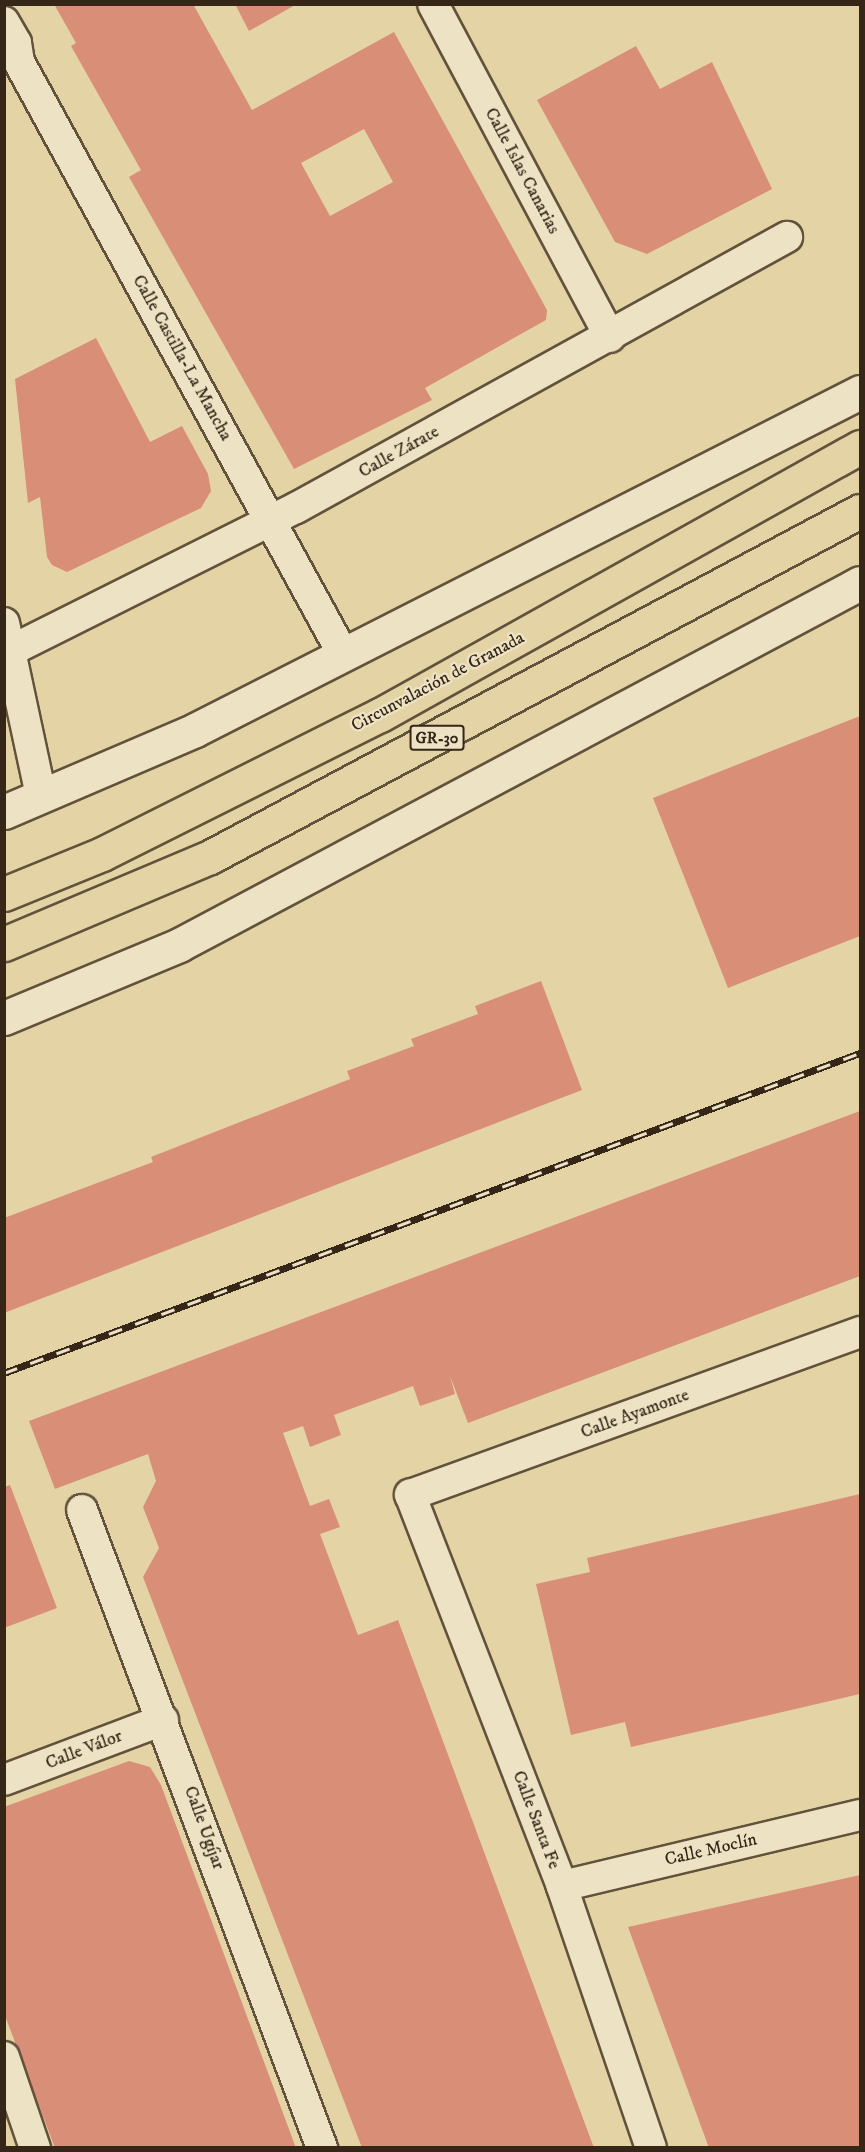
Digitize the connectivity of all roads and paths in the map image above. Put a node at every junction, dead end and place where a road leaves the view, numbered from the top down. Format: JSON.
{"nodes":[{"id":1,"x":433,"y":4,"type":"edge"},
{"id":2,"x":4,"y":22,"type":"edge"},
{"id":3,"x":12,"y":61,"type":"edge"},
{"id":4,"x":787,"y":237,"type":"dead end"},
{"id":5,"x":610,"y":337,"type":"junction"},
{"id":6,"x":861,"y":392,"type":"edge"},
{"id":7,"x":861,"y":447,"type":"edge"},
{"id":8,"x":861,"y":511,"type":"edge"},
{"id":9,"x":272,"y":520,"type":"junction"},
{"id":10,"x":861,"y":583,"type":"edge"},
{"id":11,"x":4,"y":623,"type":"edge"},
{"id":12,"x":6,"y":654,"type":"edge"},
{"id":13,"x":343,"y":654,"type":"junction"},
{"id":14,"x":41,"y":795,"type":"junction"},
{"id":15,"x":4,"y":812,"type":"edge"},
{"id":16,"x":4,"y":894,"type":"edge"},
{"id":17,"x":4,"y":944,"type":"edge"},
{"id":18,"x":4,"y":1018,"type":"edge"},
{"id":19,"x":861,"y":1332,"type":"edge"},
{"id":20,"x":410,"y":1496,"type":"joint"},
{"id":21,"x":82,"y":1510,"type":"dead end"},
{"id":22,"x":163,"y":1720,"type":"junction"},
{"id":23,"x":4,"y":1780,"type":"edge"},
{"id":24,"x":861,"y":1815,"type":"edge"},
{"id":25,"x":562,"y":1886,"type":"junction"},
{"id":26,"x":4,"y":2057,"type":"edge"},
{"id":27,"x":35,"y":2148,"type":"edge"},
{"id":28,"x":322,"y":2148,"type":"edge"},
{"id":29,"x":651,"y":2148,"type":"edge"}],
"edges":[{"from":1,"to":5,"type":"street","name":"Calle Islas Canarias"},
{"from":2,"to":3,"type":"street","name":"Calle Castilla-La Mancha"},
{"from":3,"to":9,"type":"street","name":"Calle Castilla-La Mancha"},
{"from":4,"to":5,"type":"street","name":"Calle Zárate"},
{"from":5,"to":9,"type":"street","name":"Calle Zárate"},
{"from":6,"to":13,"type":"street"},
{"from":7,"to":16,"type":"highway","name":"Circunvalación de Granada","number":"GR-30"},
{"from":8,"to":17,"type":"highway","number":"GR-30"},
{"from":9,"to":12,"type":"street","name":"Calle Zárate"},
{"from":9,"to":13,"type":"street","name":"Calle Castilla-La Mancha"},
{"from":10,"to":18,"type":"street"},
{"from":11,"to":12,"type":"street"},
{"from":12,"to":14,"type":"street"},
{"from":13,"to":14,"type":"street"},
{"from":14,"to":15,"type":"street"},
{"from":19,"to":20,"type":"street","name":"Calle Ayamonte"},
{"from":20,"to":25,"type":"street","name":"Calle Santa Fe"},
{"from":21,"to":22,"type":"street","name":"Calle Ugíjar"},
{"from":22,"to":23,"type":"street","name":"Calle Válor"},
{"from":22,"to":28,"type":"street","name":"Calle Ugíjar"},
{"from":24,"to":25,"type":"street","name":"Calle Moclín"},
{"from":25,"to":29,"type":"street","name":"Calle Santa Fe"},
{"from":26,"to":27,"type":"street"}]}
